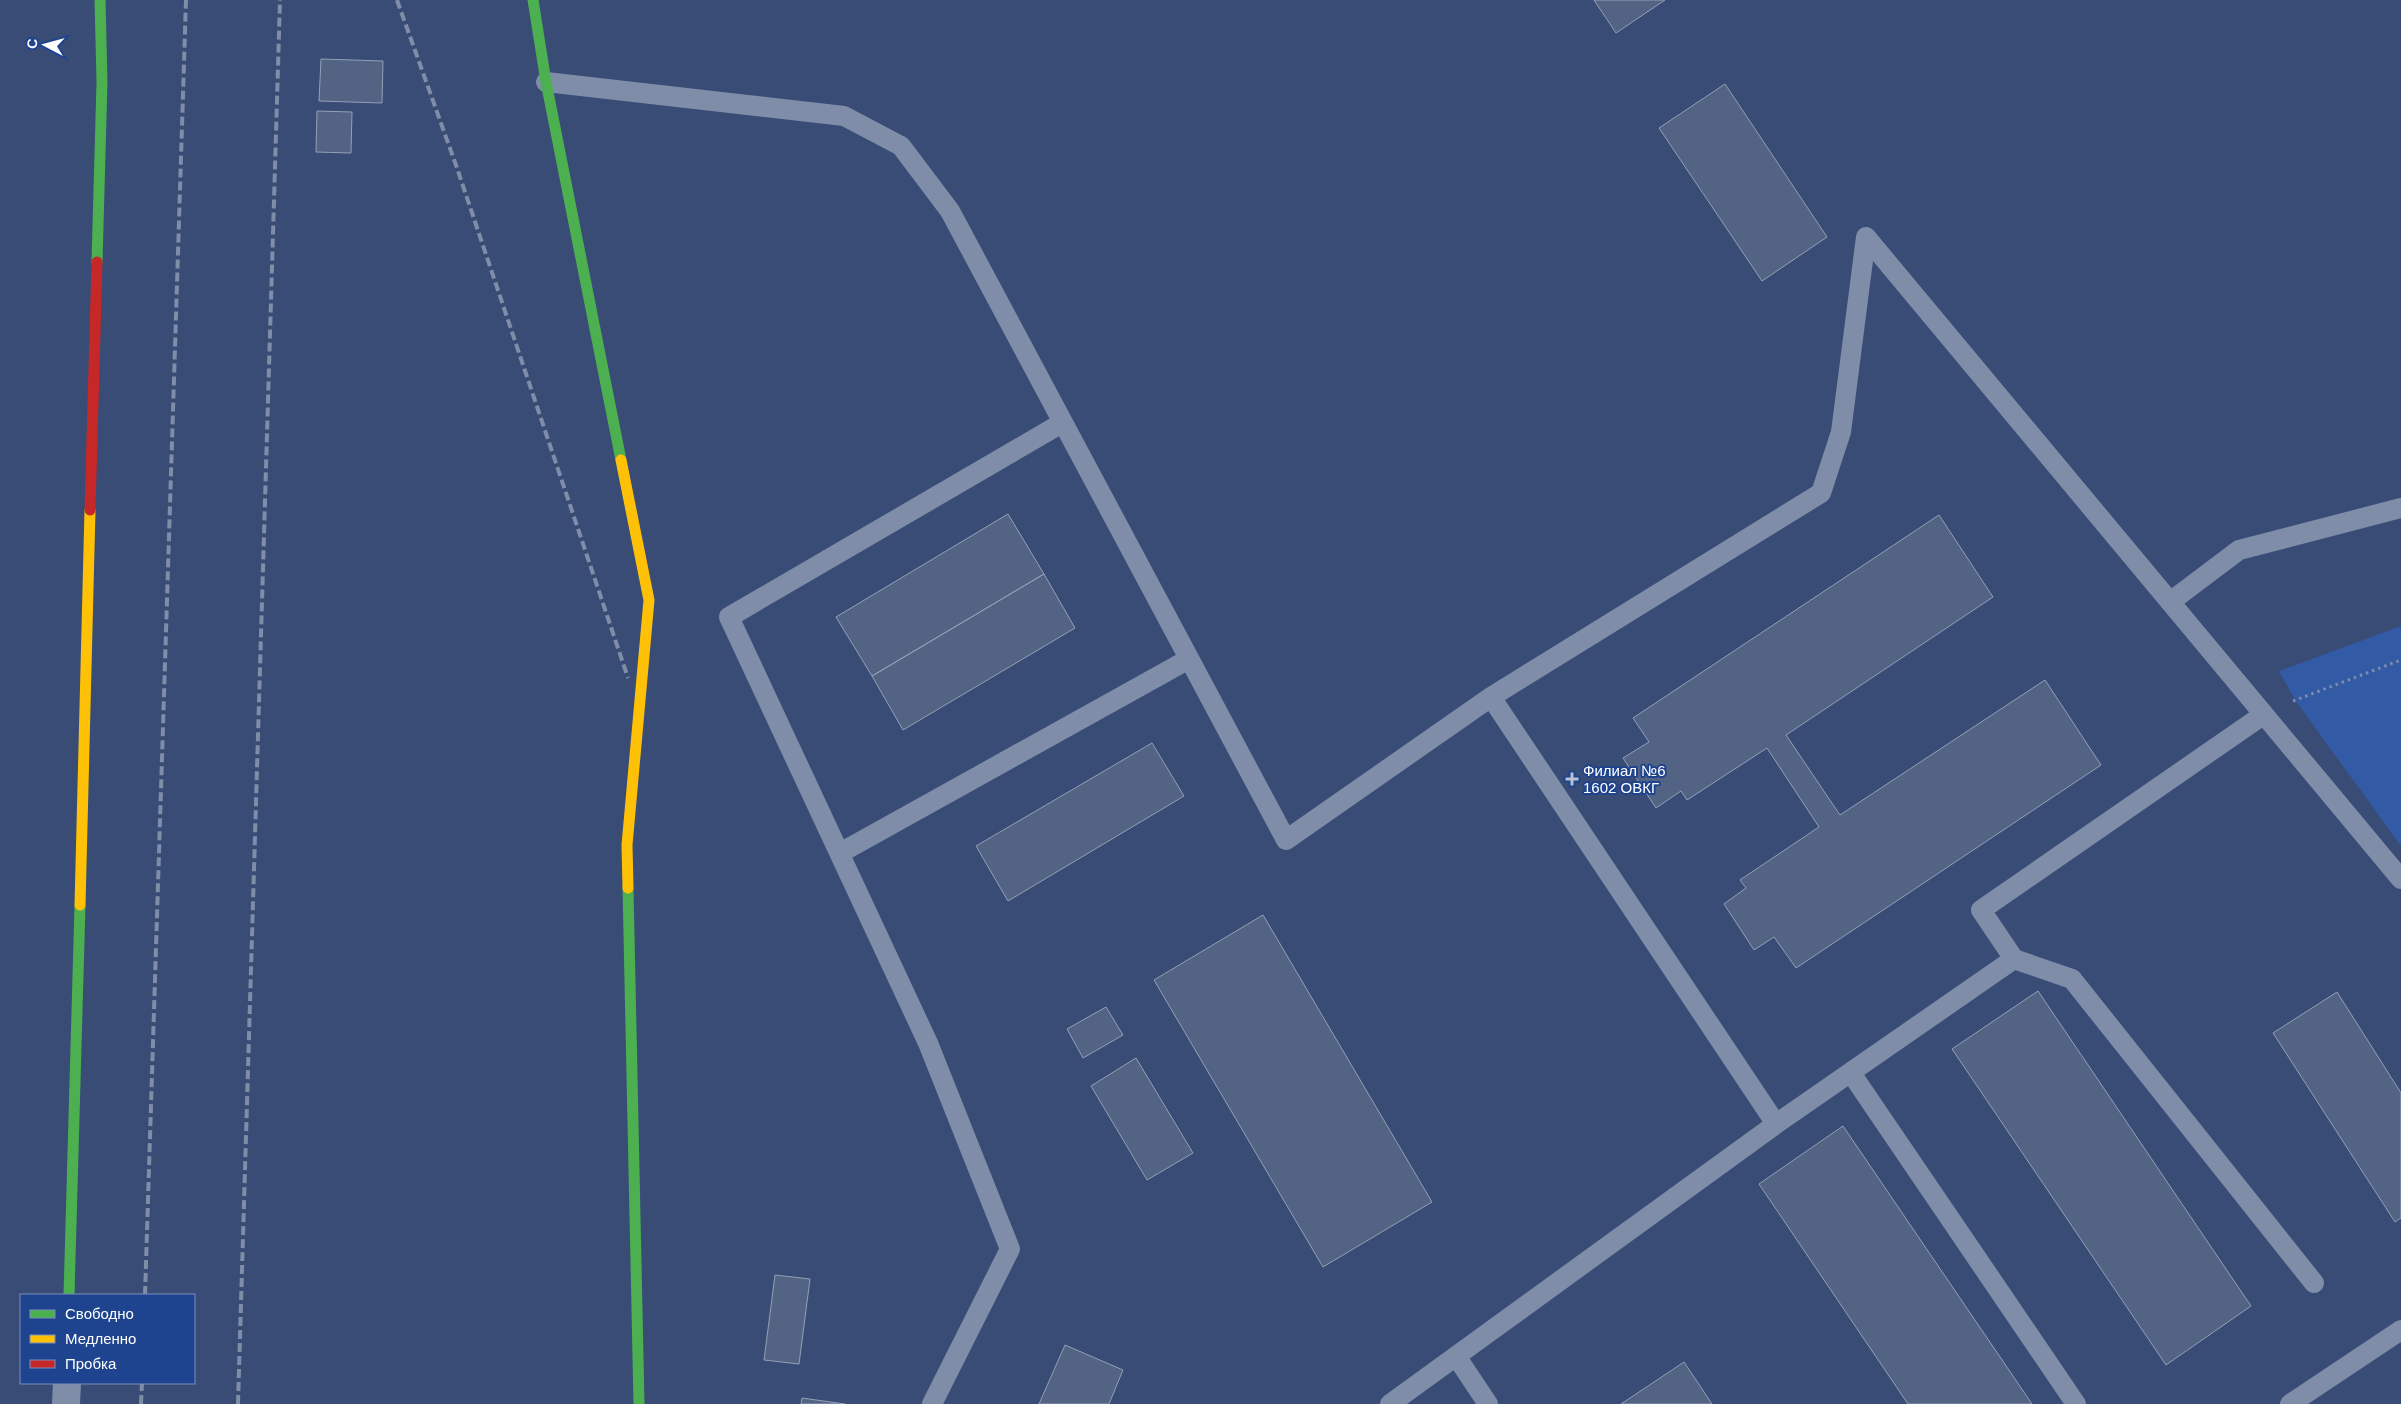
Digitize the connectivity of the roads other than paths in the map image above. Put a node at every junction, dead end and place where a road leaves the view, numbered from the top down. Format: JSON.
{"nodes":[{"id":1,"x":100,"y":0,"type":"edge"},
{"id":2,"x":533,"y":0,"type":"edge"},
{"id":3,"x":546,"y":82,"type":"junction"},
{"id":4,"x":1062,"y":423,"type":"junction"},
{"id":5,"x":2401,"y":508,"type":"edge"},
{"id":6,"x":2170,"y":602,"type":"junction"},
{"id":7,"x":1189,"y":659,"type":"junction"},
{"id":8,"x":1492,"y":697,"type":"junction"},
{"id":9,"x":2263,"y":715,"type":"junction"},
{"id":10,"x":840,"y":853,"type":"junction"},
{"id":11,"x":2401,"y":879,"type":"edge"},
{"id":12,"x":2014,"y":960,"type":"junction"},
{"id":13,"x":1851,"y":1072,"type":"junction"},
{"id":14,"x":1776,"y":1124,"type":"junction"},
{"id":15,"x":2314,"y":1283,"type":"dead end"},
{"id":16,"x":69,"y":1294,"type":"edge"},
{"id":17,"x":2401,"y":1330,"type":"edge"},
{"id":18,"x":1456,"y":1356,"type":"junction"},
{"id":19,"x":67,"y":1384,"type":"edge"},
{"id":20,"x":66,"y":1404,"type":"edge"},
{"id":21,"x":639,"y":1404,"type":"edge"},
{"id":22,"x":932,"y":1404,"type":"edge"},
{"id":23,"x":1390,"y":1404,"type":"edge"},
{"id":24,"x":1488,"y":1404,"type":"edge"},
{"id":25,"x":2076,"y":1404,"type":"edge"},
{"id":26,"x":2290,"y":1404,"type":"edge"}],
"edges":[{"from":1,"to":16,"type":"street"},
{"from":2,"to":3,"type":"street"},
{"from":3,"to":4,"type":"lane"},
{"from":3,"to":21,"type":"street"},
{"from":4,"to":7,"type":"lane"},
{"from":4,"to":10,"type":"lane"},
{"from":5,"to":6,"type":"lane"},
{"from":6,"to":8,"type":"lane"},
{"from":6,"to":9,"type":"lane"},
{"from":7,"to":8,"type":"lane"},
{"from":7,"to":10,"type":"lane"},
{"from":8,"to":14,"type":"lane"},
{"from":9,"to":11,"type":"lane"},
{"from":9,"to":12,"type":"lane"},
{"from":10,"to":22,"type":"lane"},
{"from":12,"to":13,"type":"lane"},
{"from":12,"to":15,"type":"lane"},
{"from":13,"to":14,"type":"lane"},
{"from":13,"to":25,"type":"lane"},
{"from":14,"to":18,"type":"lane"},
{"from":17,"to":26,"type":"lane"},
{"from":18,"to":23,"type":"lane"},
{"from":18,"to":24,"type":"lane"},
{"from":19,"to":20,"type":"street"}]}
